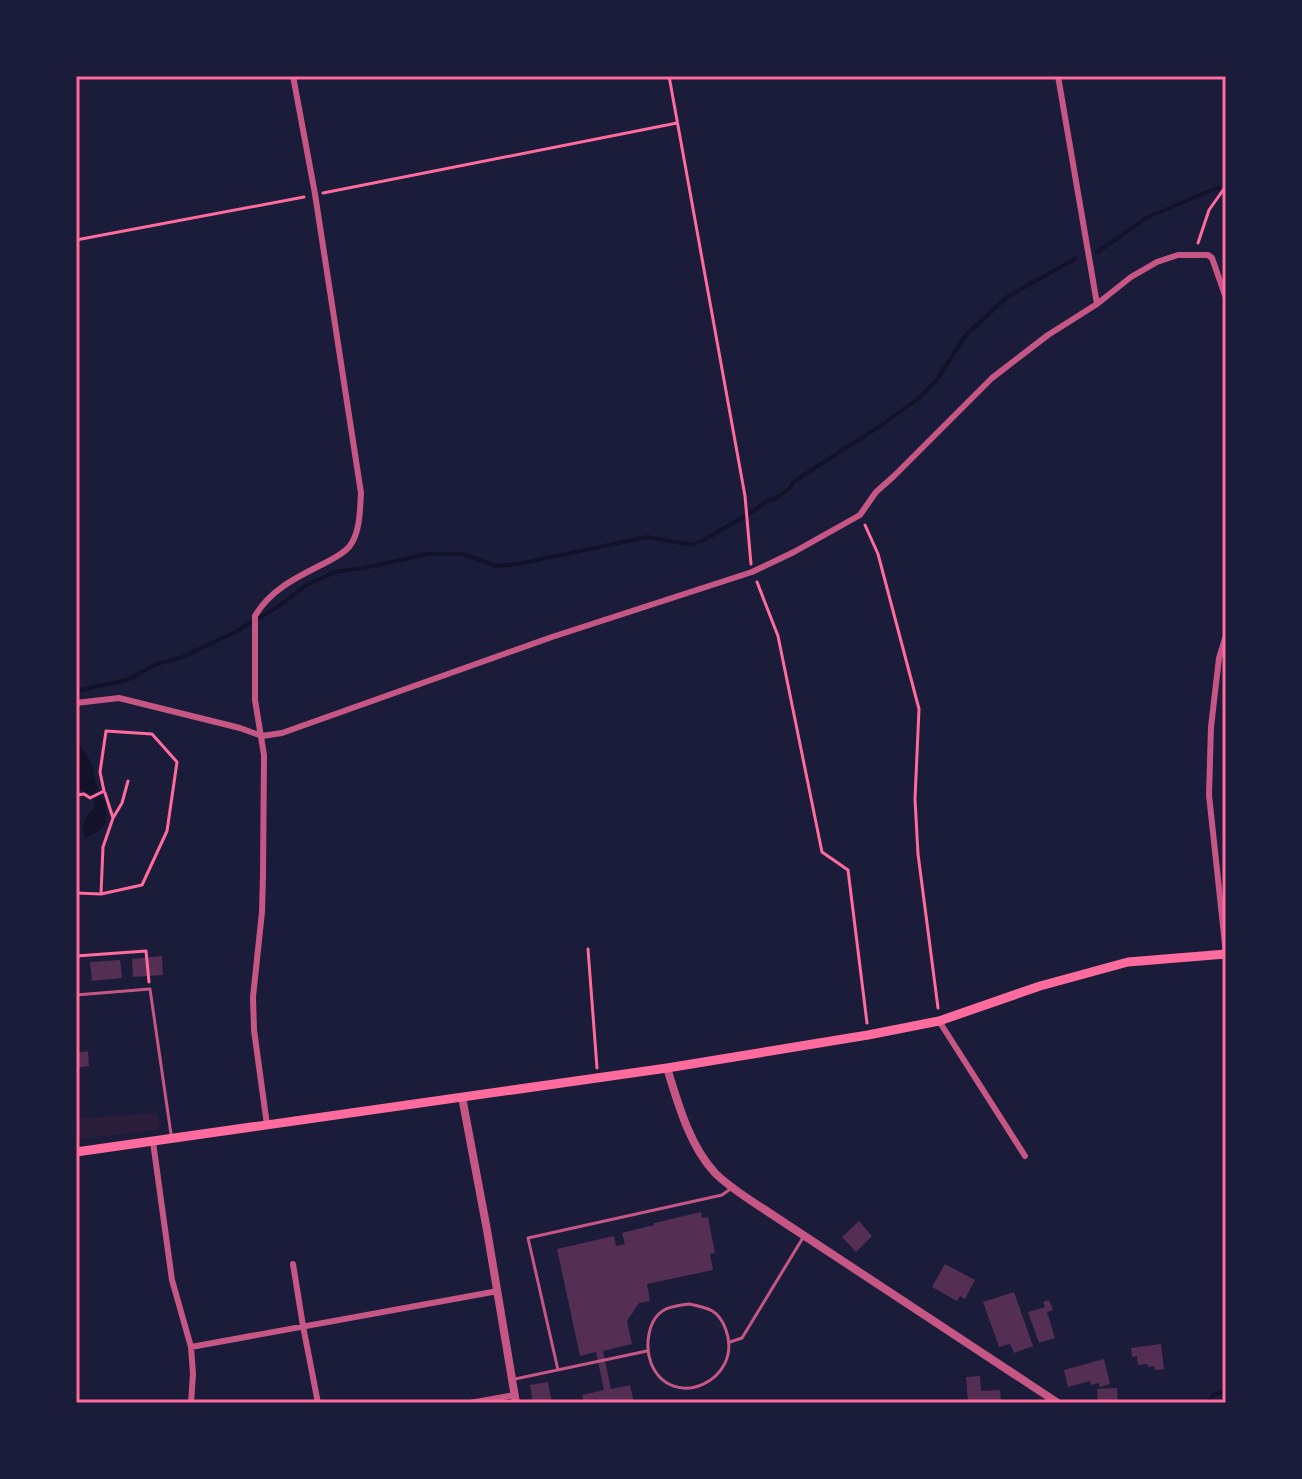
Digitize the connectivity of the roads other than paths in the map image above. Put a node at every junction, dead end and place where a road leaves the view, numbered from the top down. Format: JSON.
{"nodes":[{"id":1,"x":293,"y":76,"type":"edge"},
{"id":2,"x":1058,"y":76,"type":"edge"},
{"id":3,"x":1226,"y":298,"type":"edge"},
{"id":4,"x":1097,"y":304,"type":"junction"},
{"id":5,"x":1226,"y":636,"type":"edge"},
{"id":6,"x":76,"y":703,"type":"edge"},
{"id":7,"x":262,"y":736,"type":"junction"},
{"id":8,"x":1226,"y":954,"type":"edge"},
{"id":9,"x":76,"y":995,"type":"edge"},
{"id":10,"x":1226,"y":1001,"type":"edge"},
{"id":11,"x":939,"y":1021,"type":"junction"},
{"id":12,"x":667,"y":1068,"type":"junction"},
{"id":13,"x":462,"y":1097,"type":"junction"},
{"id":14,"x":268,"y":1125,"type":"junction"},
{"id":15,"x":172,"y":1139,"type":"junction"},
{"id":16,"x":153,"y":1142,"type":"junction"},
{"id":17,"x":76,"y":1152,"type":"edge"},
{"id":18,"x":1025,"y":1156,"type":"dead end"},
{"id":19,"x":732,"y":1187,"type":"junction"},
{"id":20,"x":804,"y":1236,"type":"junction"},
{"id":21,"x":293,"y":1264,"type":"dead end"},
{"id":22,"x":498,"y":1291,"type":"junction"},
{"id":23,"x":303,"y":1326,"type":"junction"},
{"id":24,"x":730,"y":1342,"type":"junction"},
{"id":25,"x":191,"y":1347,"type":"junction"},
{"id":26,"x":647,"y":1351,"type":"junction"},
{"id":27,"x":558,"y":1370,"type":"junction"},
{"id":28,"x":511,"y":1380,"type":"junction"},
{"id":29,"x":515,"y":1399,"type":"edge"},
{"id":30,"x":191,"y":1403,"type":"edge"},
{"id":31,"x":318,"y":1403,"type":"edge"},
{"id":32,"x":470,"y":1403,"type":"edge"},
{"id":33,"x":1058,"y":1403,"type":"edge"}],
"edges":[{"from":1,"to":7,"type":"street"},
{"from":2,"to":4,"type":"street"},
{"from":3,"to":4,"type":"street"},
{"from":4,"to":7,"type":"street"},
{"from":5,"to":8,"type":"street"},
{"from":6,"to":7,"type":"street"},
{"from":7,"to":14,"type":"street"},
{"from":8,"to":10,"type":"street"},
{"from":8,"to":11,"type":"main road"},
{"from":9,"to":15,"type":"lane"},
{"from":11,"to":12,"type":"main road"},
{"from":11,"to":18,"type":"street"},
{"from":12,"to":13,"type":"main road"},
{"from":12,"to":19,"type":"street"},
{"from":13,"to":14,"type":"main road"},
{"from":13,"to":22,"type":"street"},
{"from":14,"to":15,"type":"main road"},
{"from":15,"to":16,"type":"main road"},
{"from":16,"to":17,"type":"main road"},
{"from":16,"to":25,"type":"street"},
{"from":19,"to":20,"type":"street"},
{"from":19,"to":27,"type":"lane"},
{"from":20,"to":24,"type":"lane"},
{"from":20,"to":33,"type":"street"},
{"from":21,"to":23,"type":"street"},
{"from":22,"to":23,"type":"street"},
{"from":22,"to":28,"type":"street"},
{"from":23,"to":25,"type":"street"},
{"from":23,"to":31,"type":"street"},
{"from":24,"to":26,"type":"lane"},
{"from":24,"to":26,"type":"lane"},
{"from":25,"to":30,"type":"street"},
{"from":26,"to":27,"type":"lane"},
{"from":27,"to":28,"type":"lane"},
{"from":28,"to":29,"type":"street"},
{"from":29,"to":32,"type":"street"}]}
